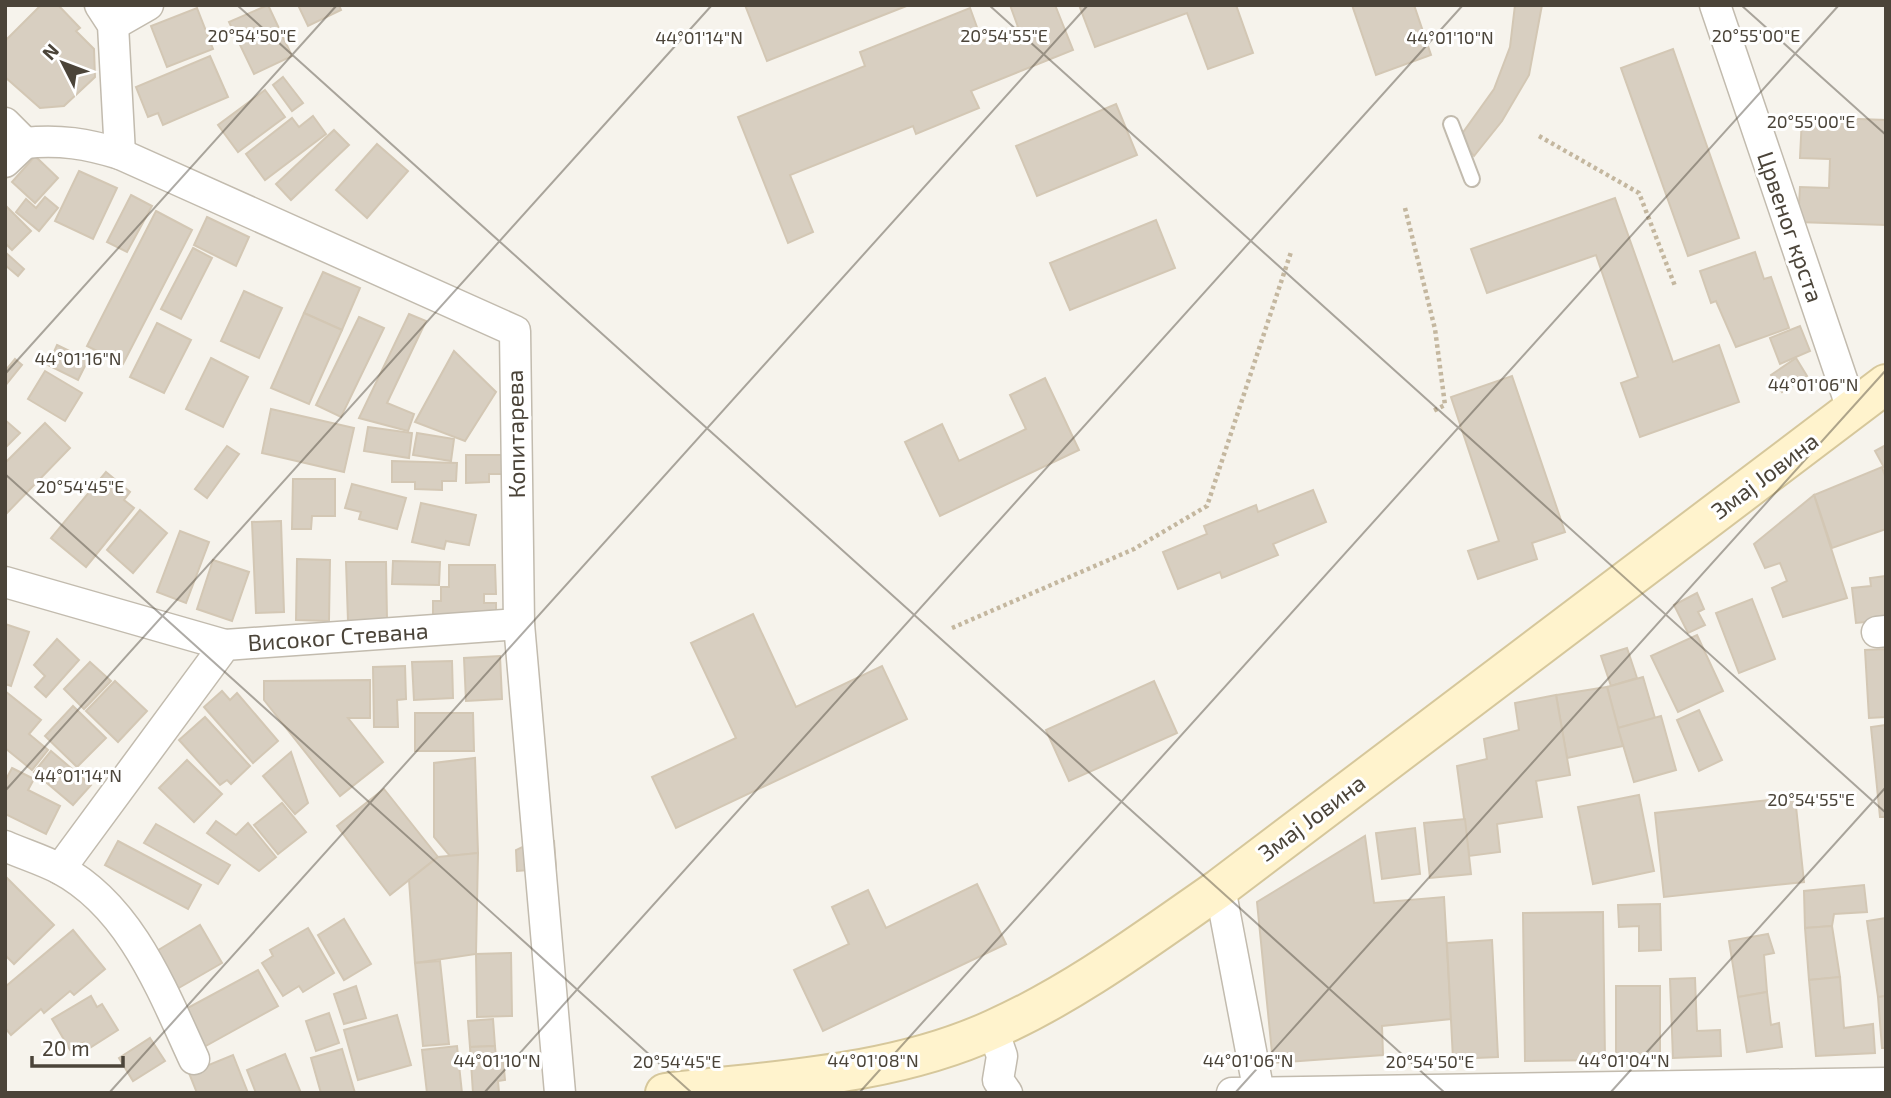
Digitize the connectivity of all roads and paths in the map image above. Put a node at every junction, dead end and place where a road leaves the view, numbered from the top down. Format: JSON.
{"nodes":[{"id":1,"x":148,"y":5,"type":"edge"},
{"id":2,"x":1715,"y":5,"type":"edge"},
{"id":3,"x":106,"y":15,"type":"edge"},
{"id":4,"x":1451,"y":124,"type":"dead end"},
{"id":5,"x":1539,"y":136,"type":"dead end"},
{"id":6,"x":12,"y":143,"type":"edge"},
{"id":7,"x":120,"y":154,"type":"junction"},
{"id":8,"x":1472,"y":179,"type":"dead end"},
{"id":9,"x":1405,"y":208,"type":"dead end"},
{"id":10,"x":1291,"y":252,"type":"dead end"},
{"id":11,"x":1675,"y":286,"type":"dead end"},
{"id":12,"x":1886,"y":384,"type":"edge"},
{"id":13,"x":1852,"y":409,"type":"junction"},
{"id":14,"x":1433,"y":411,"type":"dead end"},
{"id":15,"x":5,"y":582,"type":"edge"},
{"id":16,"x":519,"y":624,"type":"junction"},
{"id":17,"x":952,"y":628,"type":"dead end"},
{"id":18,"x":225,"y":645,"type":"junction"},
{"id":19,"x":5,"y":846,"type":"edge"},
{"id":20,"x":60,"y":869,"type":"junction"},
{"id":21,"x":1220,"y":888,"type":"junction"},
{"id":22,"x":993,"y":1030,"type":"junction"},
{"id":23,"x":194,"y":1059,"type":"dead end"},
{"id":24,"x":1886,"y":1083,"type":"edge"},
{"id":25,"x":560,"y":1093,"type":"edge"},
{"id":26,"x":665,"y":1093,"type":"edge"},
{"id":27,"x":1007,"y":1093,"type":"edge"},
{"id":28,"x":1232,"y":1093,"type":"edge"},
{"id":29,"x":1259,"y":1093,"type":"edge"}],
"edges":[{"from":1,"to":3,"type":"street"},
{"from":2,"to":13,"type":"street","name":"Црвеног крста"},
{"from":3,"to":7,"type":"street"},
{"from":4,"to":8,"type":"lane"},
{"from":5,"to":11,"type":"path"},
{"from":6,"to":7,"type":"street","name":"Копитарева"},
{"from":7,"to":16,"type":"street","name":"Копитарева"},
{"from":9,"to":14,"type":"path"},
{"from":10,"to":17,"type":"path"},
{"from":12,"to":13,"type":"main road","name":"Змај Јовина"},
{"from":13,"to":21,"type":"main road","name":"Змај Јовина"},
{"from":15,"to":18,"type":"street"},
{"from":16,"to":18,"type":"street","name":"Високог Стевана"},
{"from":16,"to":25,"type":"street","name":"Копитарева"},
{"from":18,"to":20,"type":"street","name":"Високог Стевана"},
{"from":19,"to":20,"type":"street"},
{"from":20,"to":23,"type":"street"},
{"from":21,"to":22,"type":"main road","name":"Змај Јовина"},
{"from":21,"to":29,"type":"street"},
{"from":22,"to":26,"type":"main road","name":"Змај Јовина"},
{"from":22,"to":27,"type":"street"},
{"from":24,"to":29,"type":"street"},
{"from":28,"to":29,"type":"street"}]}
